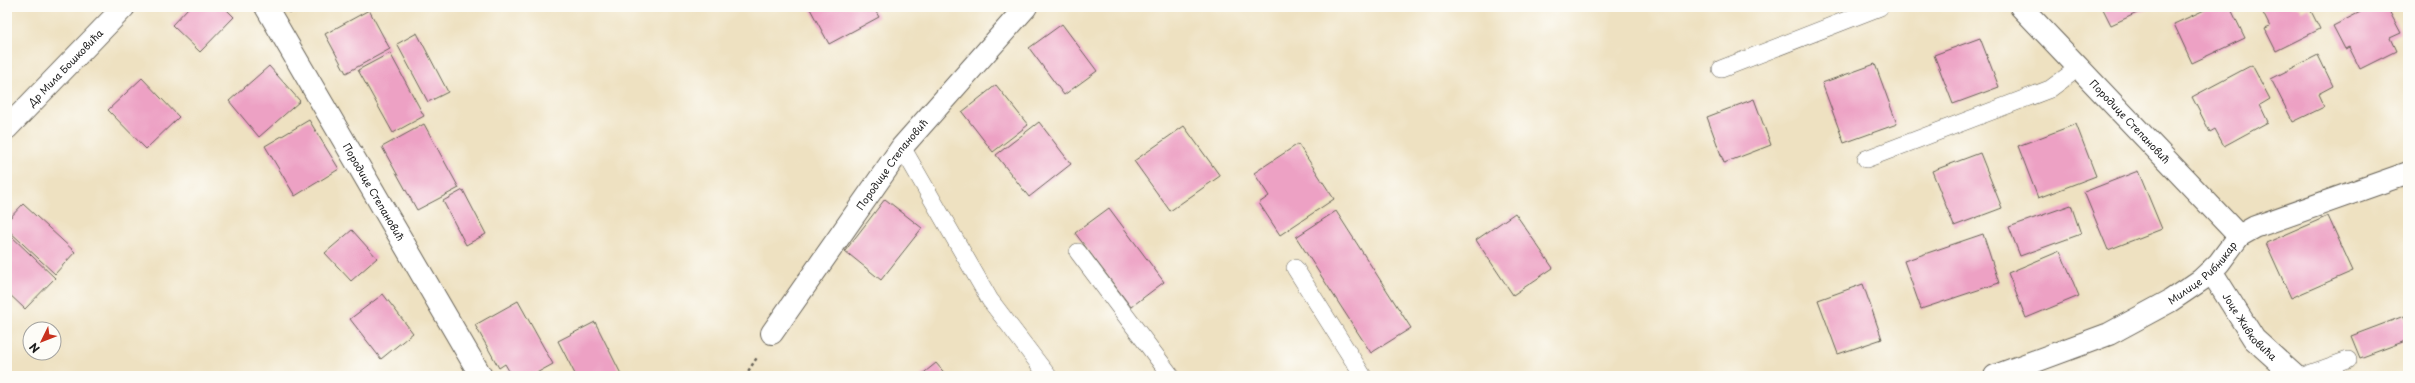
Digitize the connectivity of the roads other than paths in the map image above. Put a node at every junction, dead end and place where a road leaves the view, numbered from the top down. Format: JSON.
{"nodes":[{"id":1,"x":124,"y":7,"type":"edge"},
{"id":2,"x":266,"y":7,"type":"edge"},
{"id":3,"x":1026,"y":7,"type":"edge"},
{"id":4,"x":1880,"y":7,"type":"edge"},
{"id":5,"x":2021,"y":7,"type":"edge"},
{"id":6,"x":1721,"y":69,"type":"dead end"},
{"id":7,"x":2077,"y":69,"type":"junction"},
{"id":8,"x":7,"y":128,"type":"edge"},
{"id":9,"x":902,"y":147,"type":"junction"},
{"id":10,"x":1866,"y":158,"type":"dead end"},
{"id":11,"x":2408,"y":173,"type":"edge"},
{"id":12,"x":2239,"y":236,"type":"junction"},
{"id":13,"x":1078,"y":252,"type":"dead end"},
{"id":14,"x":1295,"y":268,"type":"dead end"},
{"id":15,"x":2211,"y":271,"type":"junction"},
{"id":16,"x":772,"y":333,"type":"dead end"},
{"id":17,"x":2348,"y":360,"type":"dead end"},
{"id":18,"x":481,"y":376,"type":"edge"},
{"id":19,"x":1048,"y":376,"type":"edge"},
{"id":20,"x":1171,"y":376,"type":"edge"},
{"id":21,"x":1364,"y":376,"type":"edge"},
{"id":22,"x":1995,"y":376,"type":"edge"},
{"id":23,"x":2295,"y":376,"type":"edge"},
{"id":24,"x":2302,"y":376,"type":"edge"}],
"edges":[{"from":1,"to":8,"type":"street","name":"Др Мила Бошковића"},
{"from":2,"to":18,"type":"street","name":"Породице Степановић"},
{"from":3,"to":9,"type":"street","name":"Породице Степановић"},
{"from":4,"to":6,"type":"lane"},
{"from":5,"to":7,"type":"street","name":"Породице Степановић"},
{"from":7,"to":10,"type":"lane"},
{"from":7,"to":12,"type":"street","name":"Породице Степановић"},
{"from":9,"to":16,"type":"street","name":"Породице Степановић"},
{"from":9,"to":19,"type":"lane"},
{"from":11,"to":12,"type":"street","name":"Милице Рибникар"},
{"from":12,"to":15,"type":"street","name":"Милице Рибникар"},
{"from":13,"to":20,"type":"lane"},
{"from":14,"to":21,"type":"lane"},
{"from":15,"to":22,"type":"street","name":"Милице Рибникар"},
{"from":15,"to":23,"type":"street","name":"Јоце Живковића"},
{"from":17,"to":24,"type":"lane"}]}
